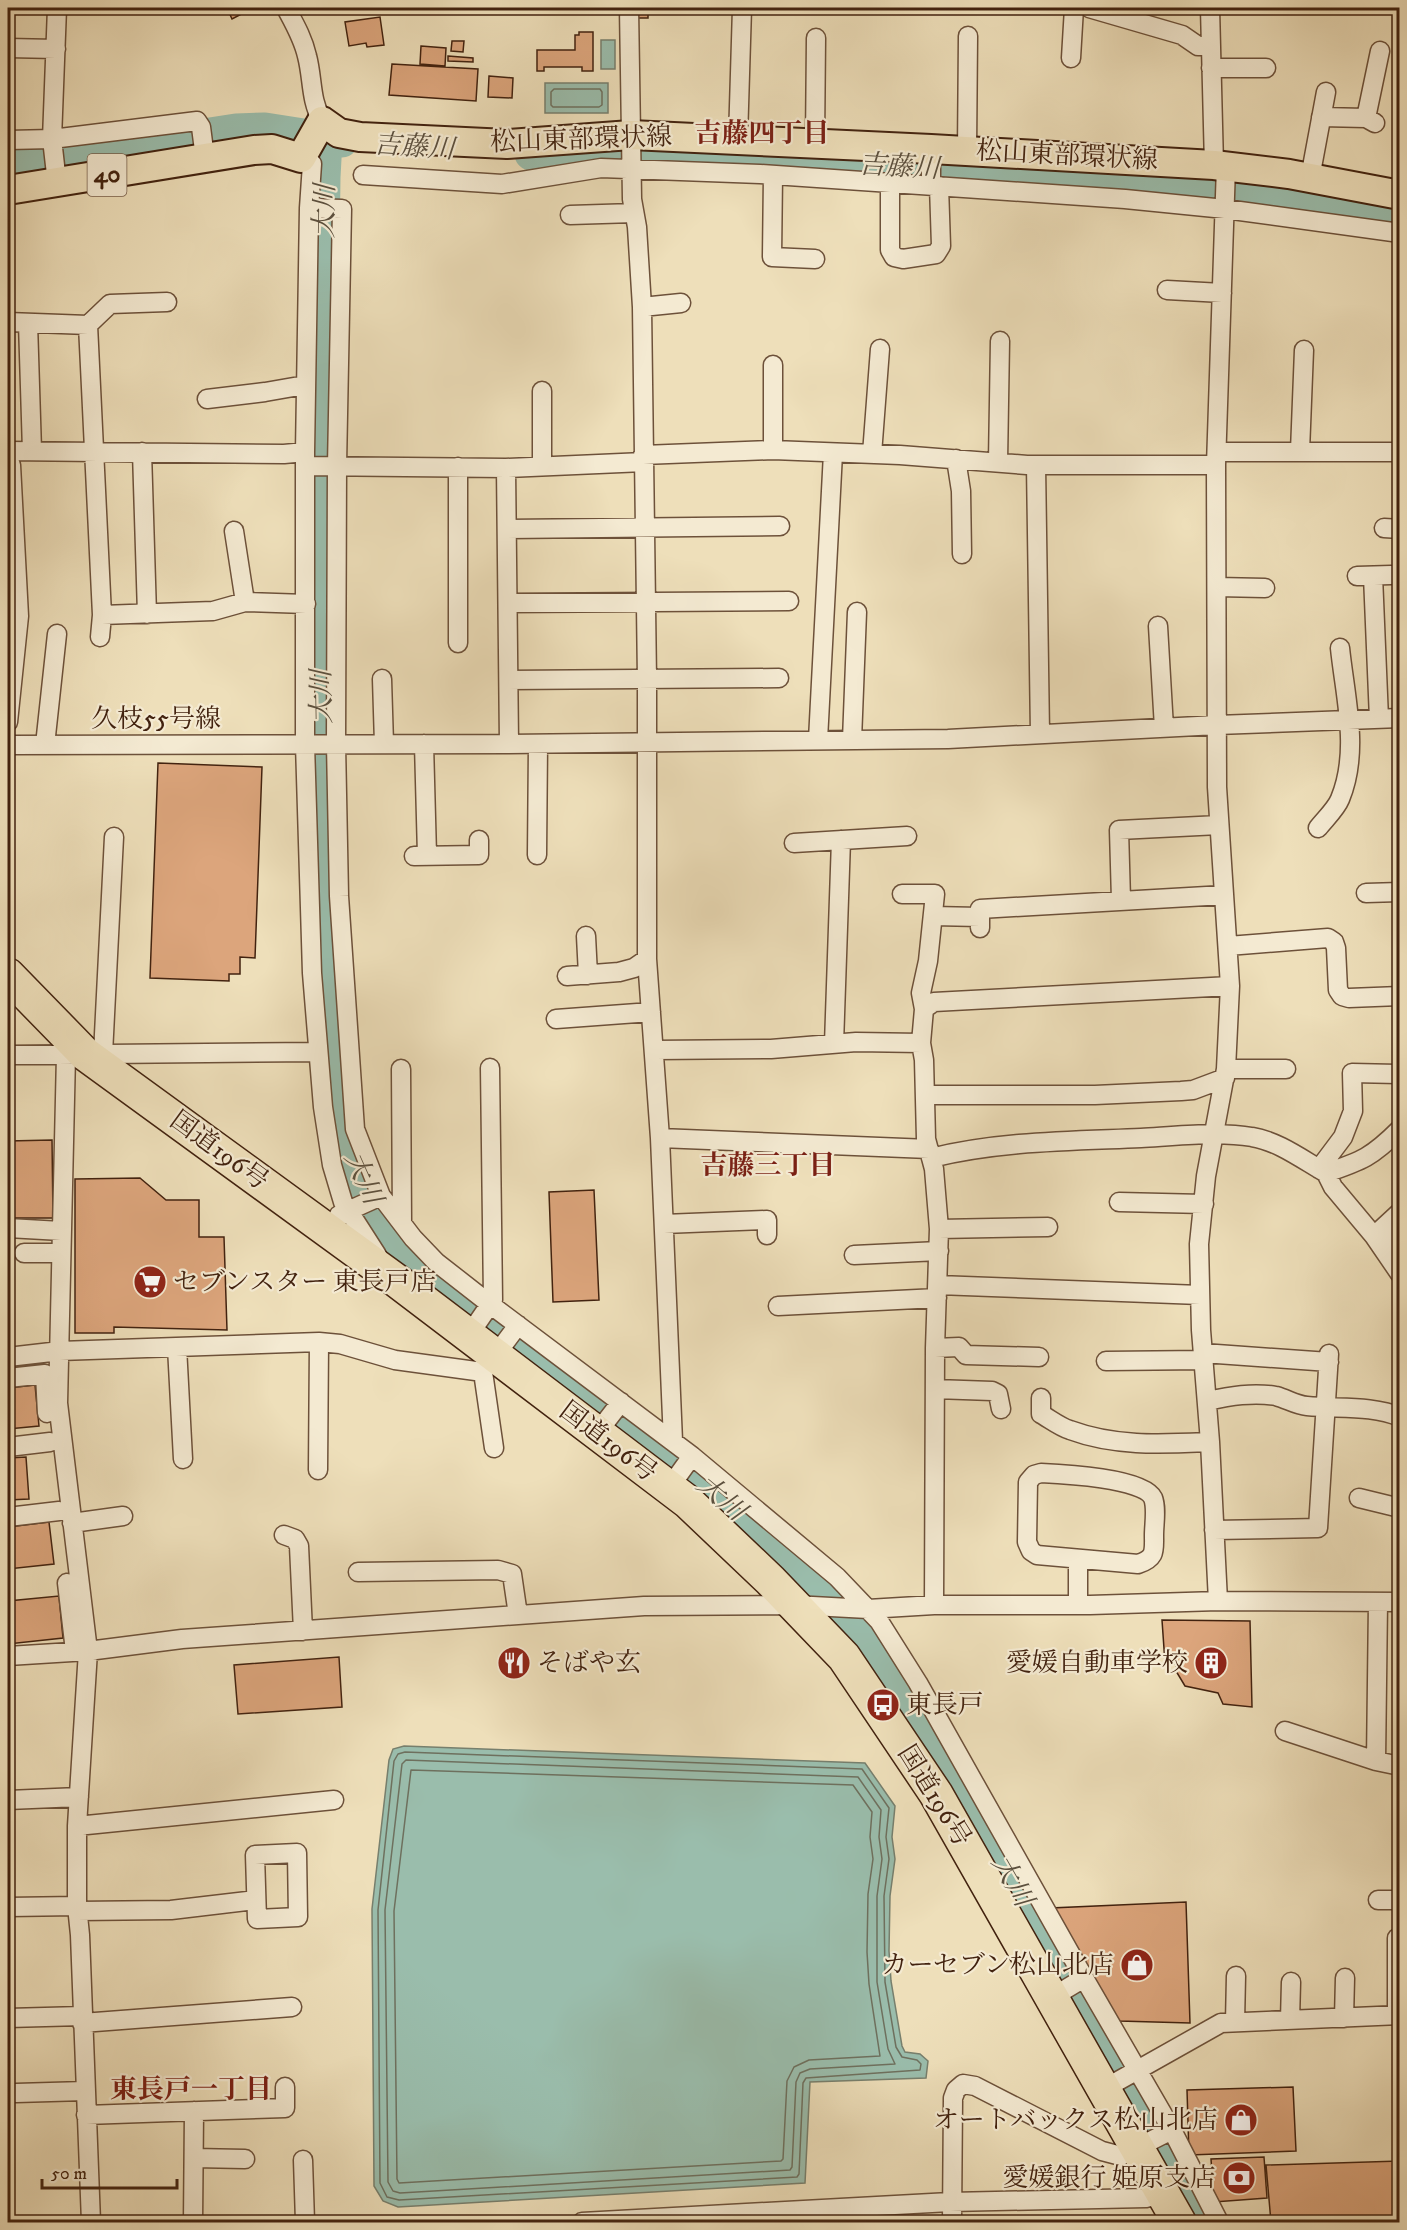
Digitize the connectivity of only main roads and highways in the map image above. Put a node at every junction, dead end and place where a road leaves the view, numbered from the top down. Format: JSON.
{"nodes":[{"id":1,"x":8,"y":189,"type":"edge"},
{"id":2,"x":1400,"y":195,"type":"edge"},
{"id":3,"x":8,"y":975,"type":"edge"},
{"id":4,"x":1179,"y":2223,"type":"edge"}],
"edges":[{"from":1,"to":2,"type":"main road","name":"松山東部環状線","number":"40"},
{"from":3,"to":4,"type":"highway","name":"国道196号"}]}
